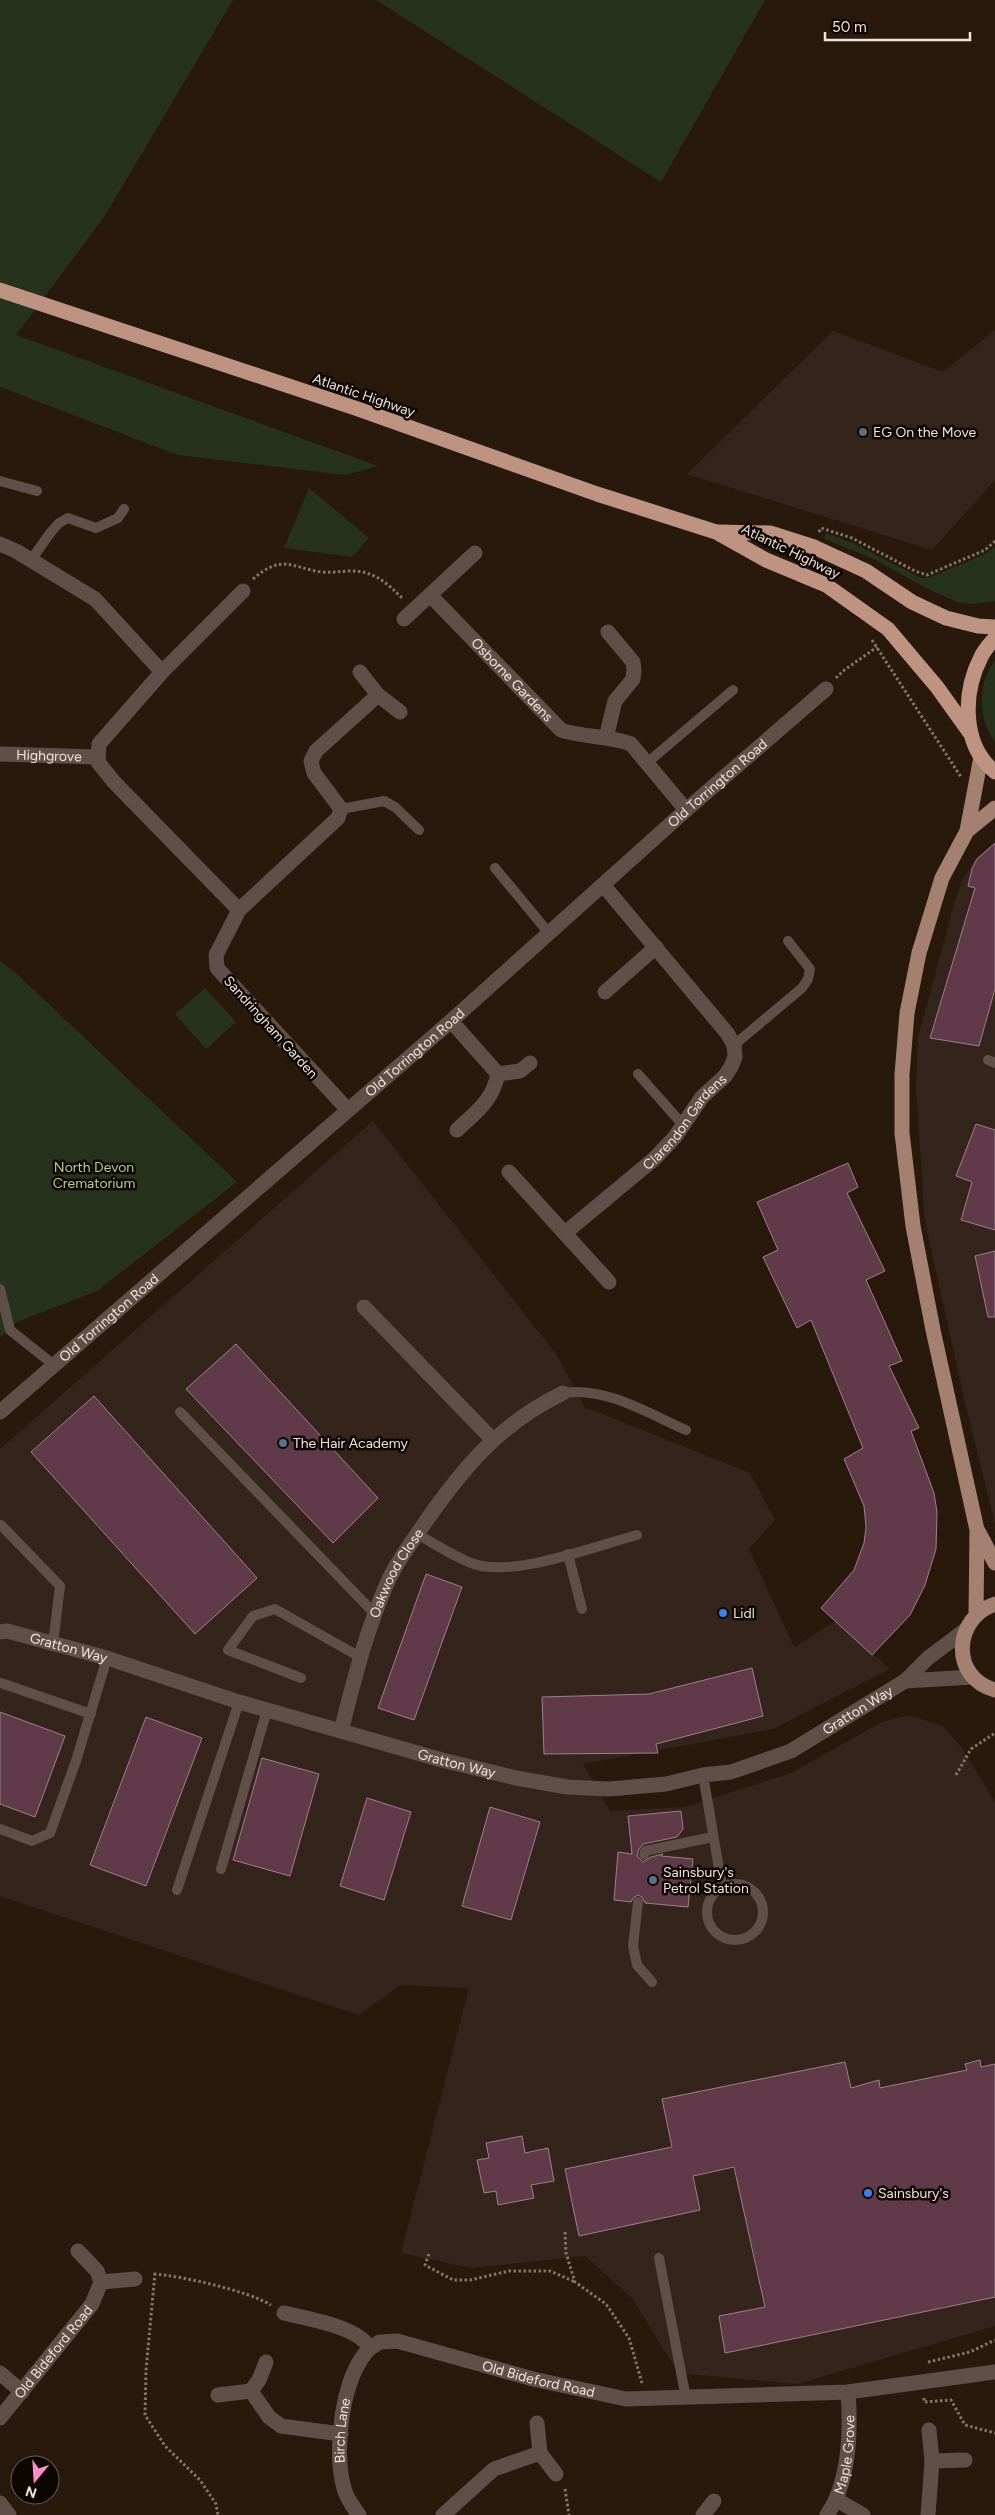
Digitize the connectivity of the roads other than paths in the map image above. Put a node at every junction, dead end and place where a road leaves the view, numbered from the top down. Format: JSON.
{"nodes":[{"id":1,"x":0,"y":290,"type":"edge"},
{"id":2,"x":0,"y":481,"type":"edge"},
{"id":3,"x":37,"y":491,"type":"dead end"},
{"id":4,"x":124,"y":509,"type":"dead end"},
{"id":5,"x":716,"y":532,"type":"junction"},
{"id":6,"x":0,"y":544,"type":"edge"},
{"id":7,"x":475,"y":552,"type":"dead end"},
{"id":8,"x":31,"y":560,"type":"junction"},
{"id":9,"x":243,"y":591,"type":"road end"},
{"id":10,"x":430,"y":595,"type":"junction"},
{"id":11,"x":410,"y":615,"type":"road end"},
{"id":12,"x":995,"y":628,"type":"edge"},
{"id":13,"x":608,"y":632,"type":"dead end"},
{"id":14,"x":995,"y":638,"type":"edge"},
{"id":15,"x":162,"y":672,"type":"junction"},
{"id":16,"x":360,"y":672,"type":"dead end"},
{"id":17,"x":826,"y":689,"type":"road end"},
{"id":18,"x":733,"y":690,"type":"dead end"},
{"id":19,"x":378,"y":695,"type":"junction"},
{"id":20,"x":400,"y":712,"type":"dead end"},
{"id":21,"x":970,"y":733,"type":"junction"},
{"id":22,"x":606,"y":738,"type":"junction"},
{"id":23,"x":0,"y":754,"type":"edge"},
{"id":24,"x":97,"y":757,"type":"junction"},
{"id":25,"x":981,"y":757,"type":"junction"},
{"id":26,"x":648,"y":762,"type":"junction"},
{"id":27,"x":995,"y":772,"type":"edge"},
{"id":28,"x":995,"y":808,"type":"edge"},
{"id":29,"x":686,"y":810,"type":"junction"},
{"id":30,"x":340,"y":813,"type":"junction"},
{"id":31,"x":418,"y":830,"type":"dead end"},
{"id":32,"x":967,"y":831,"type":"junction"},
{"id":33,"x":495,"y":868,"type":"dead end"},
{"id":34,"x":604,"y":886,"type":"junction"},
{"id":35,"x":238,"y":910,"type":"junction"},
{"id":36,"x":548,"y":932,"type":"junction"},
{"id":37,"x":788,"y":941,"type":"dead end"},
{"id":38,"x":656,"y":947,"type":"junction"},
{"id":39,"x":605,"y":992,"type":"dead end"},
{"id":40,"x":451,"y":1021,"type":"junction"},
{"id":41,"x":734,"y":1045,"type":"junction"},
{"id":42,"x":530,"y":1063,"type":"dead end"},
{"id":43,"x":498,"y":1074,"type":"junction"},
{"id":44,"x":638,"y":1074,"type":"dead end"},
{"id":45,"x":348,"y":1110,"type":"junction"},
{"id":46,"x":683,"y":1126,"type":"junction"},
{"id":47,"x":456,"y":1130,"type":"dead end"},
{"id":48,"x":509,"y":1172,"type":"dead end"},
{"id":49,"x":565,"y":1233,"type":"junction"},
{"id":50,"x":609,"y":1282,"type":"dead end"},
{"id":51,"x":0,"y":1289,"type":"edge"},
{"id":52,"x":364,"y":1307,"type":"dead end"},
{"id":53,"x":54,"y":1365,"type":"junction"},
{"id":54,"x":563,"y":1393,"type":"joint"},
{"id":55,"x":0,"y":1411,"type":"edge"},
{"id":56,"x":180,"y":1412,"type":"dead end"},
{"id":57,"x":686,"y":1430,"type":"dead end"},
{"id":58,"x":492,"y":1439,"type":"junction"},
{"id":59,"x":1,"y":1525,"type":"edge"},
{"id":60,"x":977,"y":1530,"type":"junction"},
{"id":61,"x":417,"y":1534,"type":"junction"},
{"id":62,"x":637,"y":1535,"type":"dead end"},
{"id":63,"x":568,"y":1554,"type":"junction"},
{"id":64,"x":995,"y":1563,"type":"edge"},
{"id":65,"x":995,"y":1604,"type":"edge"},
{"id":66,"x":582,"y":1609,"type":"dead end"},
{"id":67,"x":376,"y":1615,"type":"junction"},
{"id":68,"x":976,"y":1615,"type":"junction"},
{"id":69,"x":964,"y":1631,"type":"junction"},
{"id":70,"x":0,"y":1632,"type":"edge"},
{"id":71,"x":53,"y":1644,"type":"junction"},
{"id":72,"x":360,"y":1657,"type":"junction"},
{"id":73,"x":106,"y":1658,"type":"junction"},
{"id":74,"x":973,"y":1677,"type":"junction"},
{"id":75,"x":301,"y":1678,"type":"dead end"},
{"id":76,"x":905,"y":1681,"type":"junction"},
{"id":77,"x":1,"y":1683,"type":"edge"},
{"id":78,"x":993,"y":1692,"type":"edge"},
{"id":79,"x":239,"y":1702,"type":"junction"},
{"id":80,"x":268,"y":1710,"type":"junction"},
{"id":81,"x":91,"y":1714,"type":"junction"},
{"id":82,"x":341,"y":1731,"type":"junction"},
{"id":83,"x":703,"y":1775,"type":"junction"},
{"id":84,"x":0,"y":1830,"type":"edge"},
{"id":85,"x":713,"y":1837,"type":"junction"},
{"id":86,"x":644,"y":1855,"type":"dead end"},
{"id":87,"x":221,"y":1869,"type":"dead end"},
{"id":88,"x":722,"y":1886,"type":"junction"},
{"id":89,"x":177,"y":1890,"type":"dead end"},
{"id":90,"x":638,"y":1902,"type":"dead end"},
{"id":91,"x":652,"y":1982,"type":"dead end"},
{"id":92,"x":78,"y":2252,"type":"dead end"},
{"id":93,"x":659,"y":2258,"type":"dead end"},
{"id":94,"x":135,"y":2279,"type":"road end"},
{"id":95,"x":102,"y":2282,"type":"junction"},
{"id":96,"x":284,"y":2313,"type":"road end"},
{"id":97,"x":370,"y":2348,"type":"junction"},
{"id":98,"x":266,"y":2362,"type":"dead end"},
{"id":99,"x":995,"y":2372,"type":"edge"},
{"id":100,"x":0,"y":2373,"type":"edge"},
{"id":101,"x":251,"y":2391,"type":"junction"},
{"id":102,"x":22,"y":2392,"type":"junction"},
{"id":103,"x":848,"y":2392,"type":"junction"},
{"id":104,"x":218,"y":2395,"type":"dead end"},
{"id":105,"x":686,"y":2398,"type":"junction"},
{"id":106,"x":0,"y":2418,"type":"edge"},
{"id":107,"x":537,"y":2423,"type":"dead end"},
{"id":108,"x":929,"y":2430,"type":"dead end"},
{"id":109,"x":341,"y":2434,"type":"junction"},
{"id":110,"x":540,"y":2453,"type":"junction"},
{"id":111,"x":965,"y":2460,"type":"dead end"},
{"id":112,"x":932,"y":2461,"type":"junction"},
{"id":113,"x":556,"y":2474,"type":"dead end"},
{"id":114,"x":837,"y":2500,"type":"junction"},
{"id":115,"x":714,"y":2501,"type":"dead end"},
{"id":116,"x":0,"y":2503,"type":"edge"},
{"id":117,"x":9,"y":2515,"type":"edge"},
{"id":118,"x":359,"y":2515,"type":"edge"},
{"id":119,"x":443,"y":2515,"type":"edge"},
{"id":120,"x":704,"y":2515,"type":"edge"},
{"id":121,"x":827,"y":2515,"type":"edge"},
{"id":122,"x":863,"y":2515,"type":"edge"},
{"id":123,"x":928,"y":2515,"type":"edge"}],
"edges":[{"from":1,"to":5,"type":"highway","name":"Atlantic Highway"},
{"from":2,"to":3,"type":"lane"},
{"from":4,"to":8,"type":"lane"},
{"from":5,"to":12,"type":"highway","name":"Atlantic Highway"},
{"from":5,"to":21,"type":"highway","name":"Atlantic Highway"},
{"from":6,"to":8,"type":"street"},
{"from":7,"to":10,"type":"street"},
{"from":8,"to":15,"type":"street"},
{"from":9,"to":15,"type":"street"},
{"from":10,"to":11,"type":"street"},
{"from":10,"to":22,"type":"street","name":"Osborne Gardens"},
{"from":13,"to":22,"type":"street"},
{"from":14,"to":21,"type":"highway"},
{"from":15,"to":24,"type":"street"},
{"from":16,"to":19,"type":"street"},
{"from":17,"to":29,"type":"street","name":"Old Torrington Road"},
{"from":18,"to":26,"type":"lane"},
{"from":19,"to":20,"type":"street"},
{"from":19,"to":30,"type":"street"},
{"from":21,"to":25,"type":"highway"},
{"from":22,"to":26,"type":"street","name":"Osborne Gardens"},
{"from":23,"to":24,"type":"street","name":"Highgrove"},
{"from":24,"to":35,"type":"street"},
{"from":25,"to":27,"type":"highway"},
{"from":25,"to":32,"type":"main road"},
{"from":26,"to":29,"type":"street","name":"Osborne Gardens"},
{"from":28,"to":32,"type":"main road"},
{"from":29,"to":34,"type":"street","name":"Old Torrington Road"},
{"from":30,"to":31,"type":"lane"},
{"from":30,"to":35,"type":"street","name":"Sandringham Garden"},
{"from":32,"to":60,"type":"main road"},
{"from":33,"to":36,"type":"lane"},
{"from":34,"to":36,"type":"street","name":"Old Torrington Road"},
{"from":34,"to":38,"type":"street"},
{"from":35,"to":45,"type":"street","name":"Sandringham Garden"},
{"from":36,"to":40,"type":"street","name":"Old Torrington Road"},
{"from":37,"to":41,"type":"lane"},
{"from":38,"to":39,"type":"street"},
{"from":38,"to":41,"type":"street"},
{"from":40,"to":43,"type":"street"},
{"from":40,"to":45,"type":"street","name":"Old Torrington Road"},
{"from":41,"to":46,"type":"street","name":"Clarendon Gardens"},
{"from":42,"to":43,"type":"street"},
{"from":43,"to":47,"type":"street"},
{"from":44,"to":46,"type":"lane"},
{"from":45,"to":53,"type":"street","name":"Old Torrington Road"},
{"from":46,"to":49,"type":"street","name":"Clarendon Gardens"},
{"from":48,"to":49,"type":"street"},
{"from":49,"to":50,"type":"street"},
{"from":51,"to":53,"type":"lane"},
{"from":52,"to":58,"type":"street"},
{"from":53,"to":55,"type":"street","name":"Old Torrington Road"},
{"from":54,"to":57,"type":"lane"},
{"from":54,"to":58,"type":"street","name":"Oakwood Close"},
{"from":56,"to":67,"type":"lane"},
{"from":58,"to":61,"type":"street","name":"Oakwood Close"},
{"from":59,"to":71,"type":"lane"},
{"from":60,"to":64,"type":"main road"},
{"from":60,"to":68,"type":"main road"},
{"from":61,"to":63,"type":"lane"},
{"from":61,"to":67,"type":"street","name":"Oakwood Close"},
{"from":62,"to":63,"type":"lane"},
{"from":63,"to":66,"type":"lane"},
{"from":65,"to":68,"type":"main road"},
{"from":67,"to":72,"type":"street","name":"Oakwood Close"},
{"from":68,"to":69,"type":"main road"},
{"from":69,"to":74,"type":"main road"},
{"from":69,"to":76,"type":"street","name":"Gratton Way"},
{"from":70,"to":71,"type":"street","name":"Gratton Way"},
{"from":71,"to":73,"type":"street","name":"Gratton Way"},
{"from":72,"to":75,"type":"lane"},
{"from":72,"to":82,"type":"street","name":"Oakwood Close"},
{"from":73,"to":79,"type":"street","name":"Gratton Way"},
{"from":73,"to":81,"type":"lane"},
{"from":74,"to":76,"type":"street","name":"Gratton Way"},
{"from":74,"to":78,"type":"main road"},
{"from":76,"to":83,"type":"street","name":"Gratton Way"},
{"from":77,"to":81,"type":"lane"},
{"from":79,"to":80,"type":"street","name":"Gratton Way"},
{"from":79,"to":89,"type":"lane"},
{"from":80,"to":82,"type":"street","name":"Gratton Way"},
{"from":80,"to":87,"type":"lane"},
{"from":81,"to":84,"type":"lane"},
{"from":82,"to":83,"type":"street","name":"Gratton Way"},
{"from":83,"to":85,"type":"lane"},
{"from":85,"to":86,"type":"lane"},
{"from":85,"to":88,"type":"lane"},
{"from":88,"to":88,"type":"lane"},
{"from":90,"to":91,"type":"lane"},
{"from":92,"to":95,"type":"street"},
{"from":93,"to":105,"type":"lane"},
{"from":94,"to":95,"type":"street"},
{"from":95,"to":102,"type":"street","name":"Old Bideford Road"},
{"from":96,"to":97,"type":"street"},
{"from":97,"to":105,"type":"street","name":"Old Bideford Road"},
{"from":97,"to":109,"type":"street","name":"Birch Lane"},
{"from":98,"to":101,"type":"street"},
{"from":99,"to":103,"type":"street","name":"Old Bideford Road"},
{"from":100,"to":102,"type":"street"},
{"from":101,"to":104,"type":"street"},
{"from":101,"to":109,"type":"street"},
{"from":102,"to":106,"type":"street","name":"Old Bideford Road"},
{"from":103,"to":105,"type":"street","name":"Old Bideford Road"},
{"from":103,"to":114,"type":"street","name":"Maple Grove"},
{"from":107,"to":110,"type":"street"},
{"from":108,"to":112,"type":"street"},
{"from":109,"to":118,"type":"street","name":"Birch Lane"},
{"from":110,"to":113,"type":"street"},
{"from":110,"to":119,"type":"street"},
{"from":111,"to":112,"type":"street"},
{"from":112,"to":123,"type":"street"},
{"from":114,"to":121,"type":"street","name":"Maple Grove"},
{"from":114,"to":122,"type":"street"},
{"from":115,"to":120,"type":"street"},
{"from":116,"to":117,"type":"street"}]}
